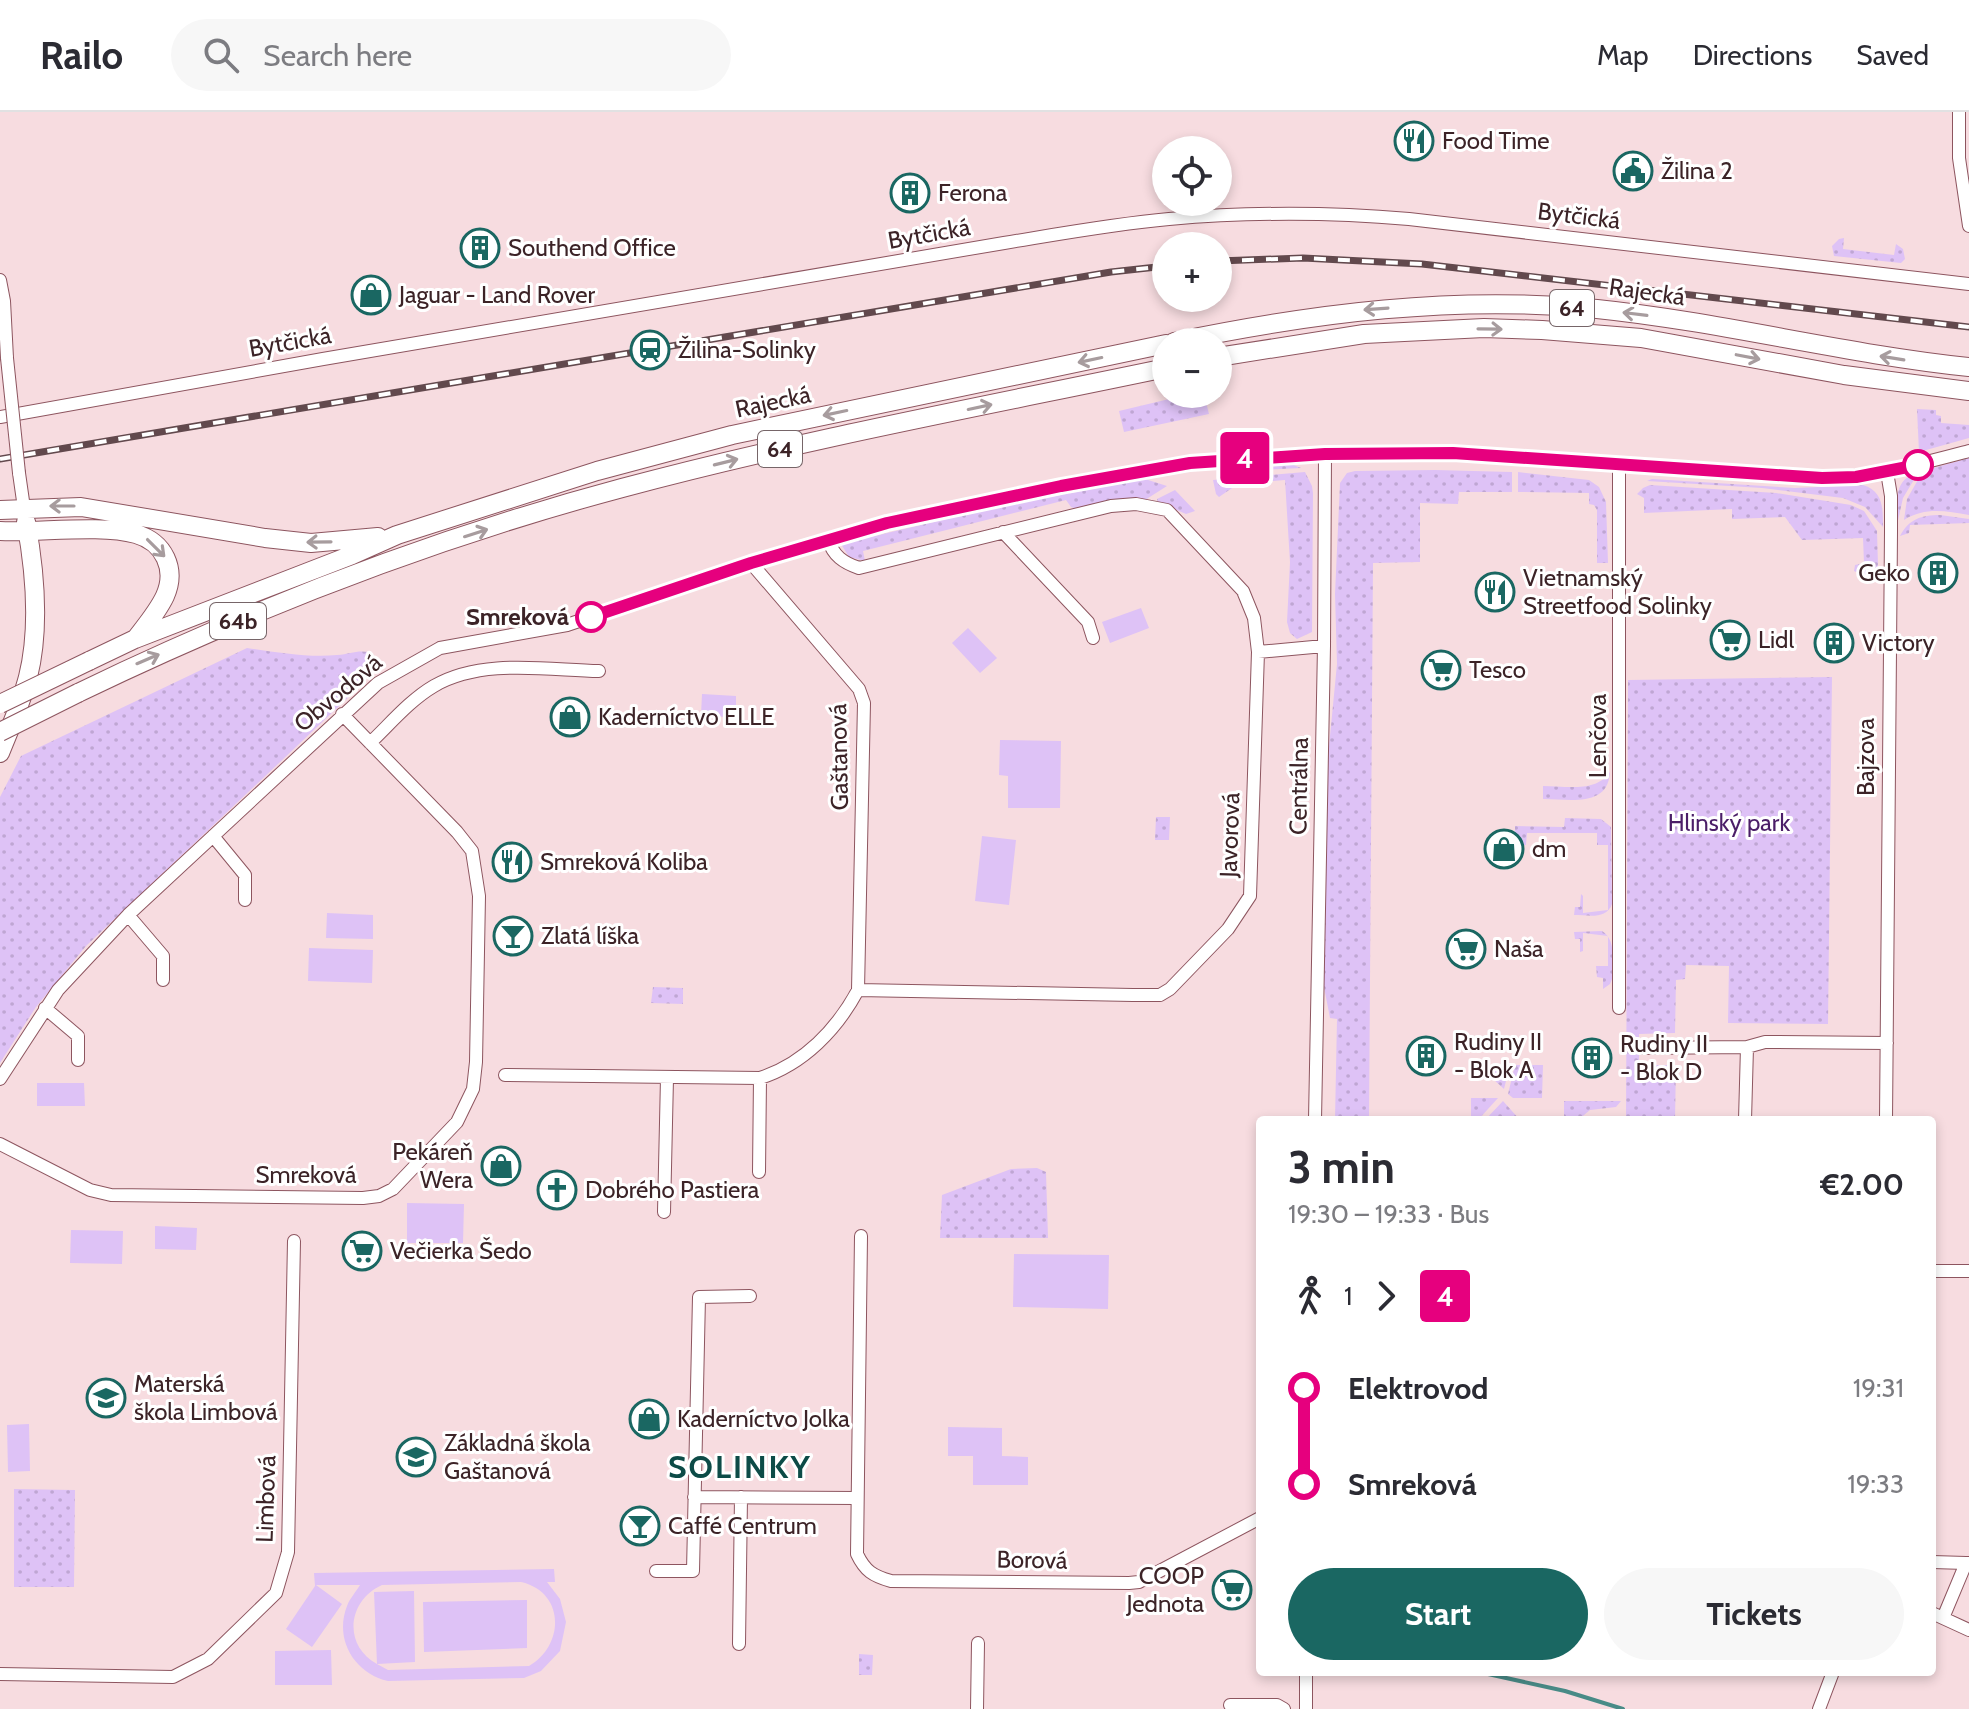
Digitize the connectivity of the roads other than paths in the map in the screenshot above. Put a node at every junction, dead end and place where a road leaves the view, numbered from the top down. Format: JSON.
{"nodes":[{"id":1,"x":1959,"y":112,"type":"edge"},
{"id":2,"x":1969,"y":226,"type":"edge"},
{"id":3,"x":0,"y":280,"type":"edge"},
{"id":4,"x":1969,"y":284,"type":"edge"},
{"id":5,"x":1232,"y":331,"type":"edge"},
{"id":6,"x":1152,"y":347,"type":"edge"},
{"id":7,"x":1232,"y":355,"type":"edge"},
{"id":8,"x":1969,"y":367,"type":"edge"},
{"id":9,"x":1152,"y":371,"type":"edge"},
{"id":10,"x":1969,"y":391,"type":"edge"},
{"id":11,"x":0,"y":417,"type":"edge"},
{"id":12,"x":1969,"y":451,"type":"edge"},
{"id":13,"x":1325,"y":454,"type":"junction"},
{"id":14,"x":1619,"y":465,"type":"junction"},
{"id":15,"x":1887,"y":472,"type":"junction"},
{"id":16,"x":24,"y":508,"type":"junction"},
{"id":17,"x":0,"y":510,"type":"edge"},
{"id":18,"x":0,"y":531,"type":"edge"},
{"id":19,"x":28,"y":532,"type":"junction"},
{"id":20,"x":1003,"y":532,"type":"junction"},
{"id":21,"x":397,"y":535,"type":"junction"},
{"id":22,"x":828,"y":539,"type":"junction"},
{"id":23,"x":402,"y":558,"type":"joint"},
{"id":24,"x":751,"y":563,"type":"junction"},
{"id":25,"x":1093,"y":638,"type":"dead end"},
{"id":26,"x":135,"y":639,"type":"junction"},
{"id":27,"x":1324,"y":646,"type":"junction"},
{"id":28,"x":1258,"y":652,"type":"junction"},
{"id":29,"x":599,"y":671,"type":"dead end"},
{"id":30,"x":0,"y":704,"type":"edge"},
{"id":31,"x":342,"y":714,"type":"junction"},
{"id":32,"x":0,"y":732,"type":"edge"},
{"id":33,"x":370,"y":743,"type":"junction"},
{"id":34,"x":0,"y":753,"type":"edge"},
{"id":35,"x":213,"y":836,"type":"junction"},
{"id":36,"x":245,"y":900,"type":"dead end"},
{"id":37,"x":128,"y":915,"type":"junction"},
{"id":38,"x":163,"y":980,"type":"dead end"},
{"id":39,"x":858,"y":990,"type":"junction"},
{"id":40,"x":45,"y":1008,"type":"junction"},
{"id":41,"x":1619,"y":1008,"type":"dead end"},
{"id":42,"x":1887,"y":1043,"type":"junction"},
{"id":43,"x":1747,"y":1047,"type":"junction"},
{"id":44,"x":1643,"y":1048,"type":"dead end"},
{"id":45,"x":78,"y":1060,"type":"dead end"},
{"id":46,"x":505,"y":1075,"type":"dead end"},
{"id":47,"x":667,"y":1078,"type":"junction"},
{"id":48,"x":760,"y":1078,"type":"junction"},
{"id":49,"x":0,"y":1079,"type":"edge"},
{"id":50,"x":1315,"y":1116,"type":"edge"},
{"id":51,"x":1745,"y":1116,"type":"edge"},
{"id":52,"x":1886,"y":1116,"type":"edge"},
{"id":53,"x":0,"y":1144,"type":"edge"},
{"id":54,"x":759,"y":1172,"type":"dead end"},
{"id":55,"x":664,"y":1212,"type":"dead end"},
{"id":56,"x":861,"y":1236,"type":"dead end"},
{"id":57,"x":294,"y":1241,"type":"dead end"},
{"id":58,"x":1936,"y":1271,"type":"edge"},
{"id":59,"x":1969,"y":1271,"type":"edge"},
{"id":60,"x":750,"y":1296,"type":"dead end"},
{"id":61,"x":694,"y":1497,"type":"junction"},
{"id":62,"x":741,"y":1497,"type":"junction"},
{"id":63,"x":857,"y":1498,"type":"junction"},
{"id":64,"x":1256,"y":1520,"type":"edge"},
{"id":65,"x":1936,"y":1562,"type":"edge"},
{"id":66,"x":1968,"y":1563,"type":"edge"},
{"id":67,"x":656,"y":1571,"type":"dead end"},
{"id":68,"x":1937,"y":1615,"type":"edge"},
{"id":69,"x":1969,"y":1630,"type":"edge"},
{"id":70,"x":978,"y":1643,"type":"dead end"},
{"id":71,"x":739,"y":1644,"type":"dead end"},
{"id":72,"x":0,"y":1674,"type":"edge"},
{"id":73,"x":1306,"y":1676,"type":"edge"},
{"id":74,"x":1831,"y":1676,"type":"edge"},
{"id":75,"x":1230,"y":1705,"type":"dead end"},
{"id":76,"x":977,"y":1709,"type":"edge"},
{"id":77,"x":1284,"y":1709,"type":"edge"},
{"id":78,"x":1306,"y":1709,"type":"edge"},
{"id":79,"x":1819,"y":1709,"type":"edge"}],
"edges":[{"from":1,"to":2,"type":"street"},
{"from":3,"to":16,"type":"street","bridge":true},
{"from":4,"to":11,"type":"street","name":"Bytčická"},
{"from":8,"to":5,"type":"main road","name":"Rajecká","number":"64","one_way":true},
{"from":6,"to":21,"type":"main road","name":"Rajecká","number":"64","one_way":true},
{"from":7,"to":10,"type":"main road","name":"Rajecká","number":"64","one_way":true},
{"from":23,"to":9,"type":"main road","name":"Rajecká","number":"64","one_way":true},
{"from":12,"to":15,"type":"street","name":"Obvodová"},
{"from":13,"to":14,"type":"street","name":"Obvodová"},
{"from":13,"to":22,"type":"street","name":"Obvodová"},
{"from":13,"to":27,"type":"street","name":"Centrálna"},
{"from":14,"to":15,"type":"street","name":"Obvodová"},
{"from":14,"to":41,"type":"street","name":"Lenčova"},
{"from":15,"to":42,"type":"street","name":"Bajzova"},
{"from":16,"to":17,"type":"main road"},
{"from":16,"to":19,"type":"main road"},
{"from":21,"to":16,"type":"main road","one_way":true},
{"from":18,"to":19,"type":"main road"},
{"from":19,"to":26,"type":"main road","one_way":true},
{"from":19,"to":34,"type":"main road"},
{"from":20,"to":22,"type":"street","name":"Javorová"},
{"from":20,"to":25,"type":"street"},
{"from":20,"to":28,"type":"street","name":"Javorová"},
{"from":21,"to":26,"type":"main road","number":"64b"},
{"from":22,"to":24,"type":"street","name":"Obvodová"},
{"from":32,"to":23,"type":"main road","number":"64b","one_way":true,"bridge":true},
{"from":24,"to":31,"type":"street","name":"Obvodová"},
{"from":24,"to":39,"type":"street","name":"Gaštanová"},
{"from":26,"to":30,"type":"main road","number":"64b","bridge":true},
{"from":27,"to":28,"type":"street"},
{"from":27,"to":50,"type":"street","name":"Centrálna"},
{"from":28,"to":39,"type":"street","name":"Javorová"},
{"from":29,"to":33,"type":"street"},
{"from":31,"to":33,"type":"street","name":"Smreková"},
{"from":31,"to":35,"type":"street","name":"Obvodová"},
{"from":33,"to":53,"type":"street","name":"Smreková"},
{"from":35,"to":36,"type":"street"},
{"from":35,"to":37,"type":"street","name":"Obvodová"},
{"from":37,"to":38,"type":"street"},
{"from":37,"to":40,"type":"street","name":"Obvodová"},
{"from":39,"to":48,"type":"street"},
{"from":40,"to":45,"type":"street"},
{"from":40,"to":49,"type":"street","name":"Obvodová"},
{"from":42,"to":43,"type":"street"},
{"from":42,"to":52,"type":"street","name":"Bajzova"},
{"from":43,"to":44,"type":"street"},
{"from":43,"to":51,"type":"street"},
{"from":46,"to":47,"type":"street"},
{"from":47,"to":48,"type":"street"},
{"from":47,"to":55,"type":"street"},
{"from":48,"to":54,"type":"street"},
{"from":56,"to":63,"type":"street","name":"Borová"},
{"from":57,"to":72,"type":"street","name":"Limbová"},
{"from":58,"to":59,"type":"street"},
{"from":60,"to":61,"type":"street"},
{"from":61,"to":62,"type":"street"},
{"from":61,"to":67,"type":"street"},
{"from":62,"to":63,"type":"street"},
{"from":62,"to":71,"type":"street"},
{"from":63,"to":64,"type":"street","name":"Borová"},
{"from":65,"to":66,"type":"street"},
{"from":66,"to":68,"type":"street"},
{"from":68,"to":69,"type":"street"},
{"from":70,"to":76,"type":"street"},
{"from":73,"to":78,"type":"street"},
{"from":74,"to":79,"type":"street"},
{"from":75,"to":77,"type":"street"}]}
